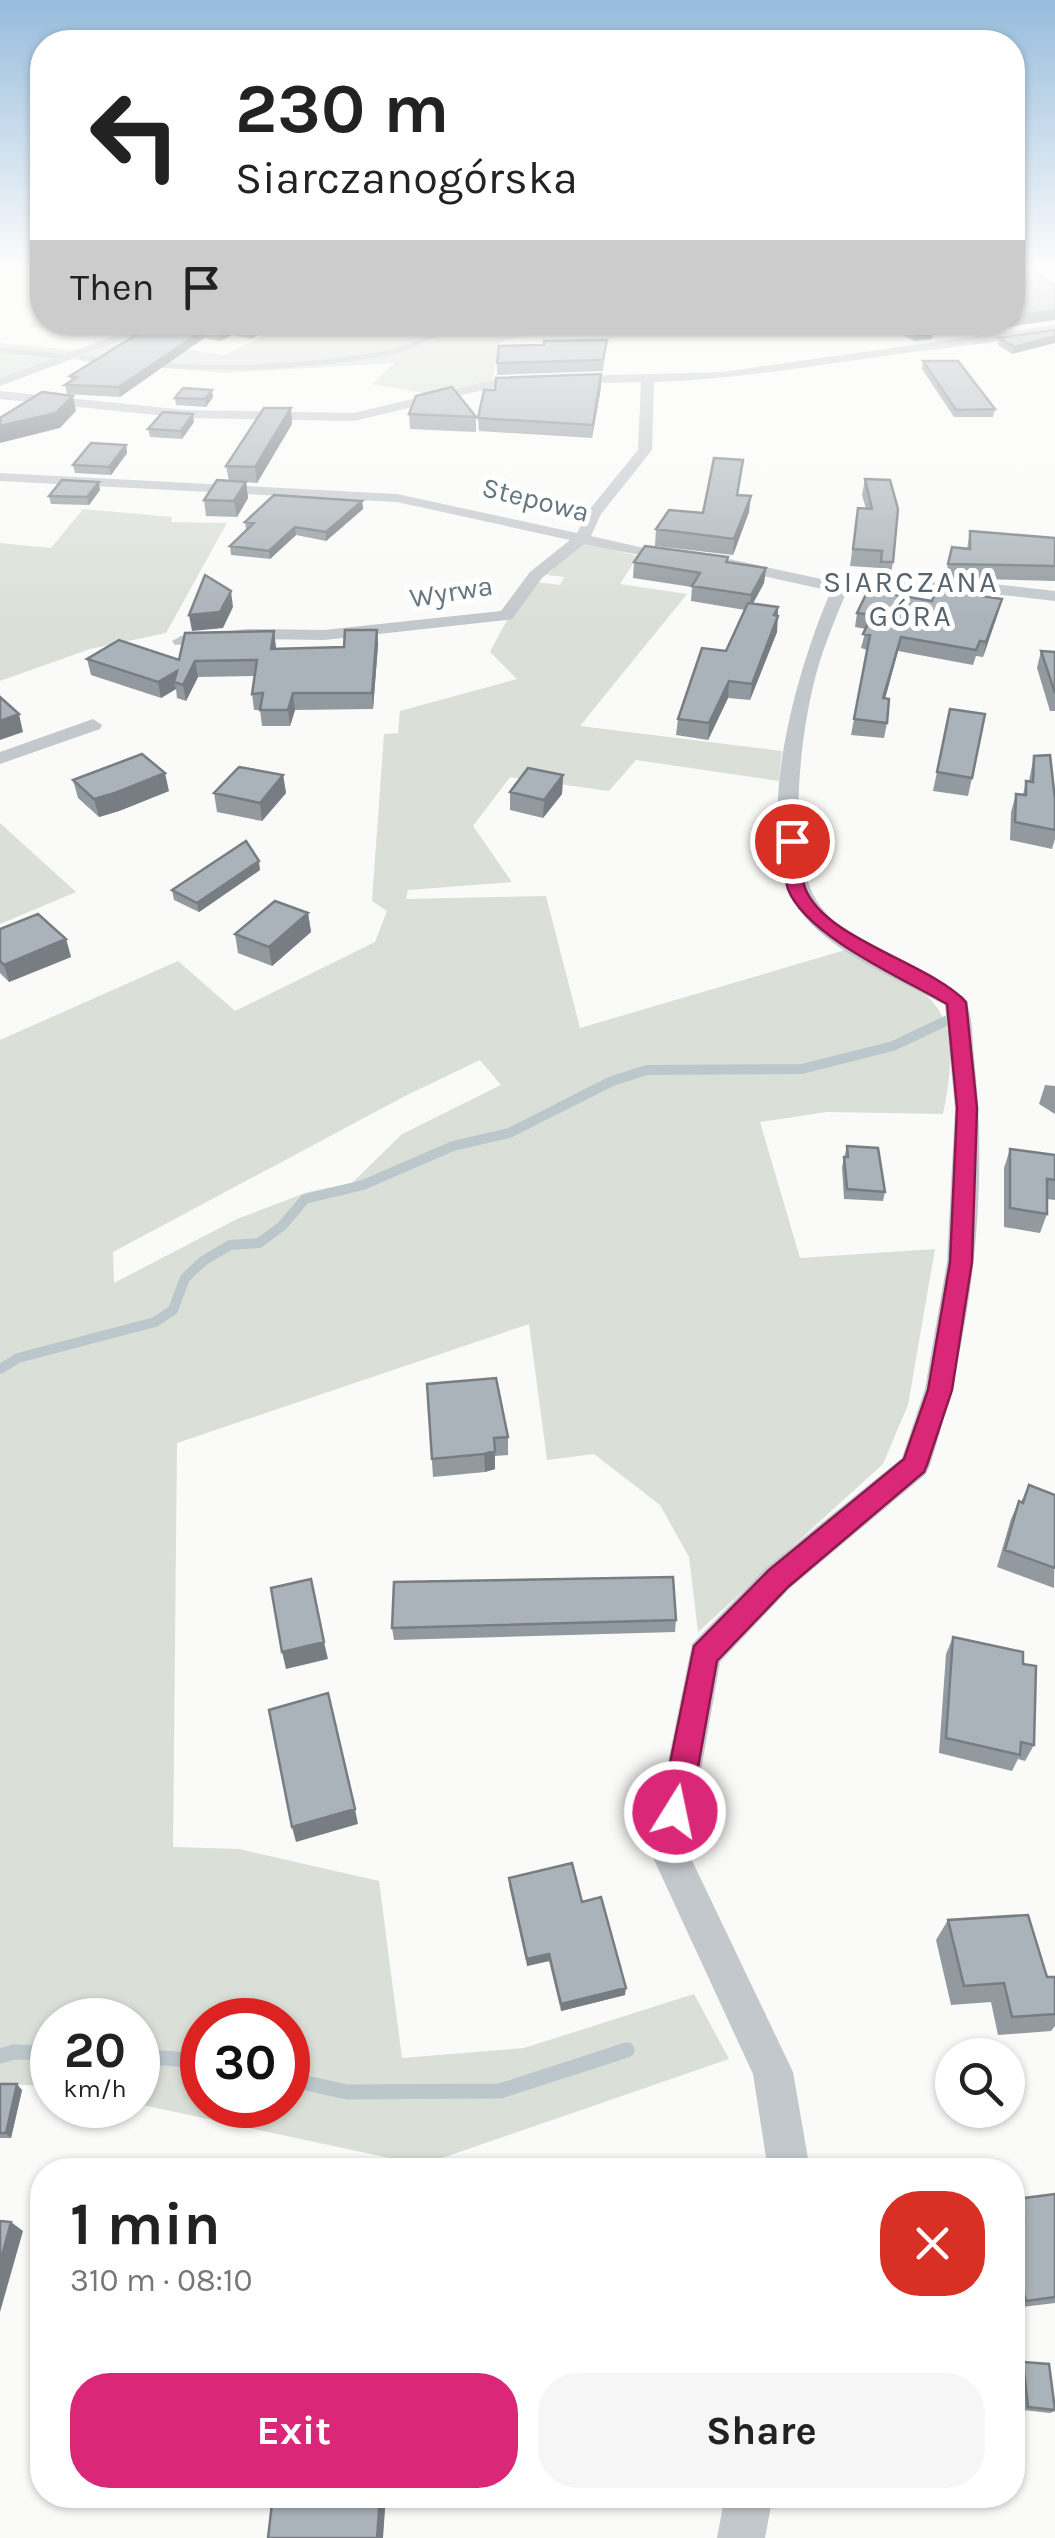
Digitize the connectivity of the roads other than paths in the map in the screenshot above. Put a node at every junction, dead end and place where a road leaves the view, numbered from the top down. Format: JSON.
{"nodes":[{"id":1,"x":490,"y":384,"type":"edge"},
{"id":2,"x":648,"y":384,"type":"edge"},
{"id":3,"x":0,"y":394,"type":"edge"},
{"id":4,"x":0,"y":478,"type":"edge"},
{"id":5,"x":583,"y":537,"type":"junction"},
{"id":6,"x":840,"y":588,"type":"junction"},
{"id":7,"x":1055,"y":596,"type":"edge"},
{"id":8,"x":180,"y":641,"type":"edge"},
{"id":9,"x":94,"y":725,"type":"dead end"},
{"id":10,"x":0,"y":758,"type":"edge"},
{"id":11,"x":788,"y":2158,"type":"edge"},
{"id":12,"x":747,"y":2508,"type":"edge"},
{"id":13,"x":741,"y":2538,"type":"edge"}],
"edges":[{"from":1,"to":3,"type":"street"},
{"from":2,"to":5,"type":"street","name":"Wyrwa"},
{"from":4,"to":5,"type":"street","name":"Stepowa"},
{"from":5,"to":6,"type":"street","name":"Stepowa"},
{"from":5,"to":8,"type":"street","name":"Wyrwa"},
{"from":6,"to":7,"type":"street","name":"Stepowa"},
{"from":6,"to":11,"type":"street"},
{"from":9,"to":10,"type":"street"},
{"from":12,"to":13,"type":"street"}]}
